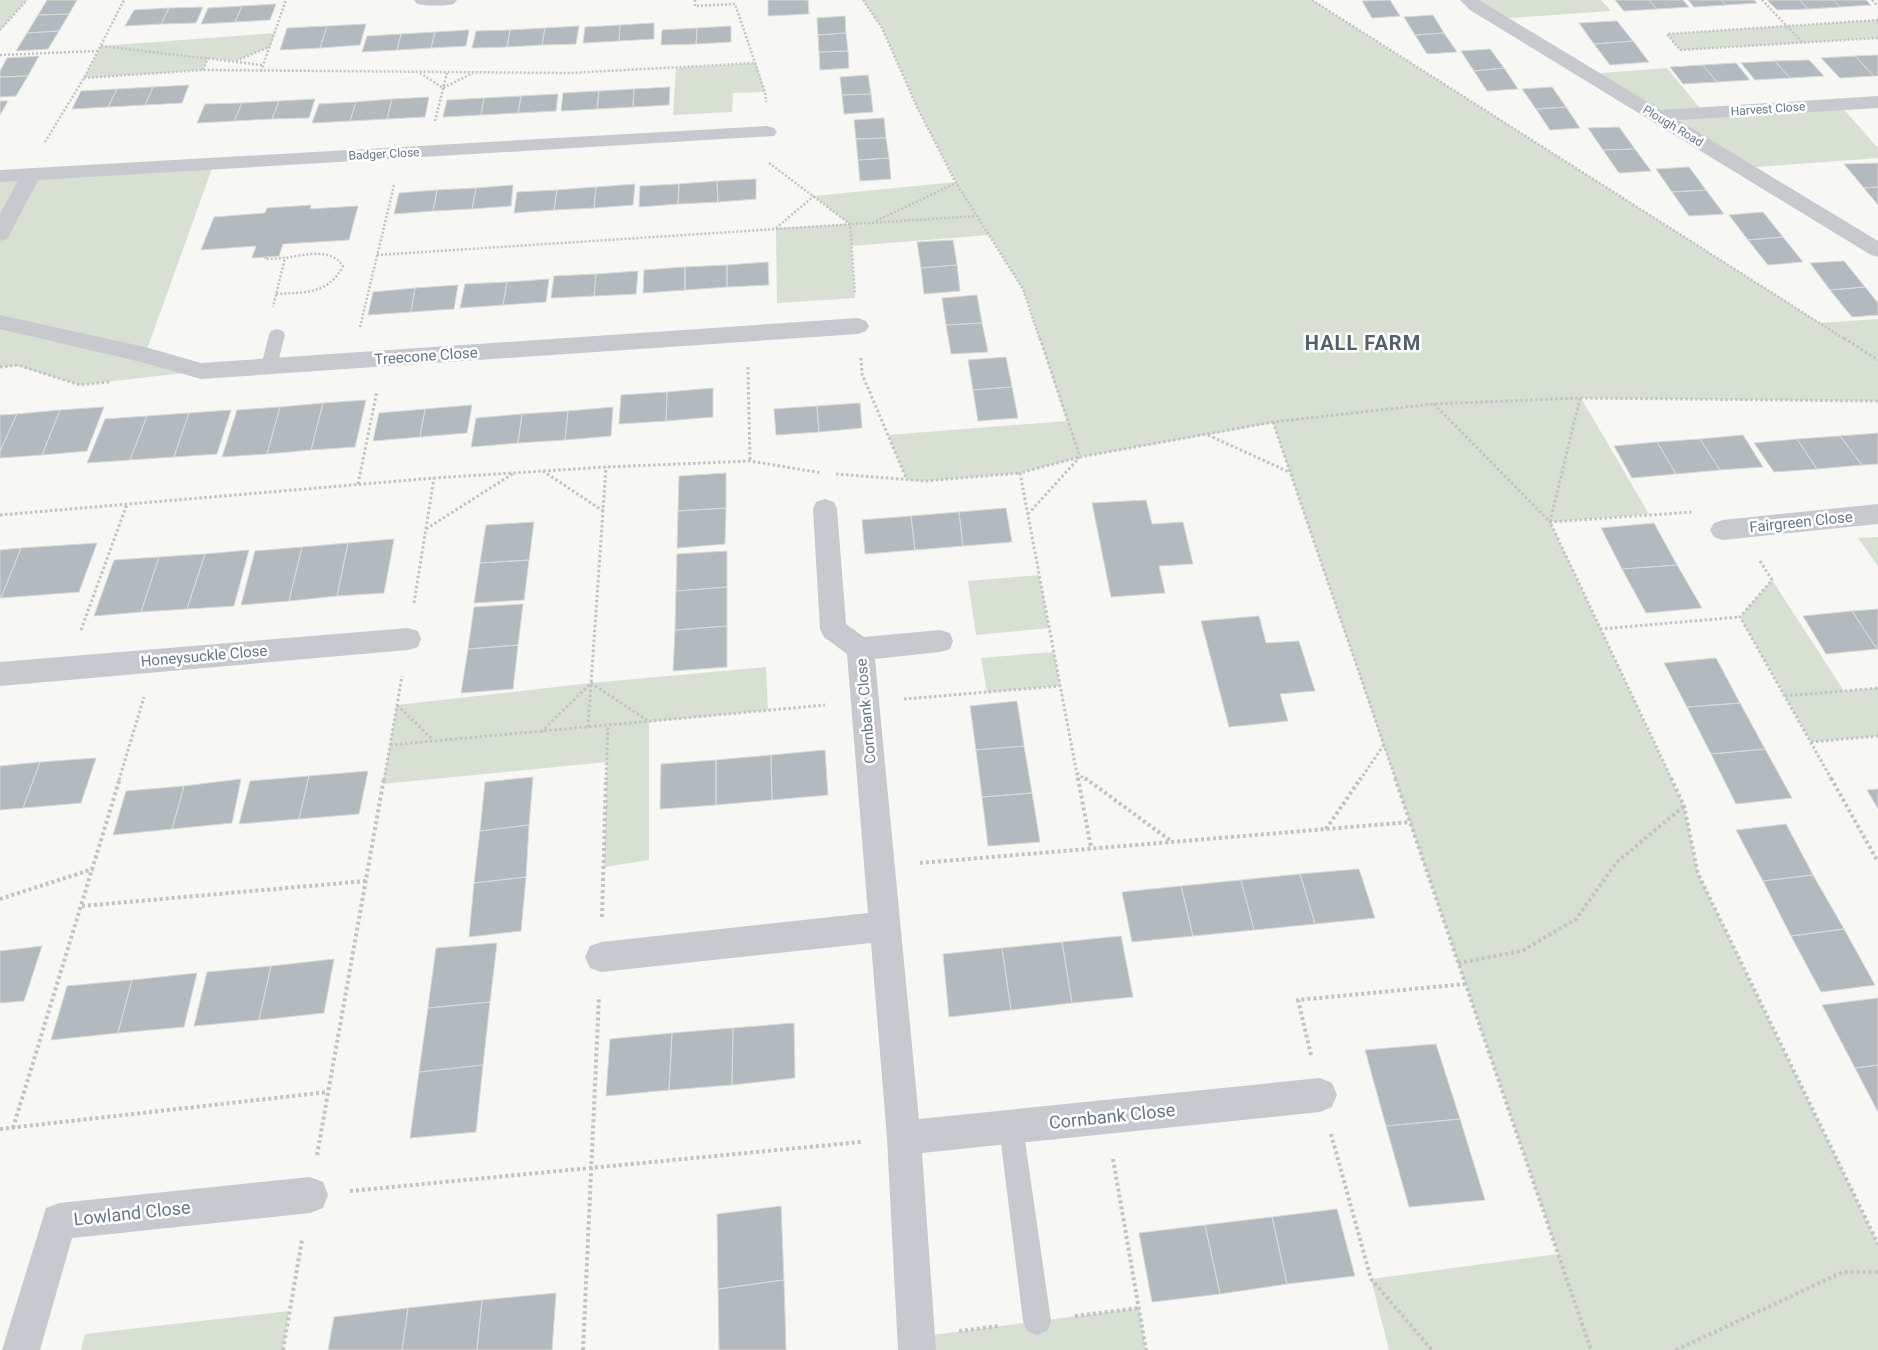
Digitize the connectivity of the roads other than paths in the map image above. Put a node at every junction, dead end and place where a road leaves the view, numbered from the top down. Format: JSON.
{"nodes":[{"id":1,"x":423,"y":0,"type":"edge"},
{"id":2,"x":448,"y":0,"type":"edge"},
{"id":3,"x":1469,"y":0,"type":"edge"},
{"id":4,"x":1878,"y":102,"type":"edge"},
{"id":5,"x":1658,"y":116,"type":"junction"},
{"id":6,"x":767,"y":132,"type":"road end"},
{"id":7,"x":28,"y":175,"type":"junction"},
{"id":8,"x":0,"y":176,"type":"edge"},
{"id":9,"x":0,"y":234,"type":"edge"},
{"id":10,"x":1878,"y":250,"type":"edge"},
{"id":11,"x":0,"y":322,"type":"edge"},
{"id":12,"x":858,"y":326,"type":"road end"},
{"id":13,"x":277,"y":335,"type":"dead end"},
{"id":14,"x":269,"y":366,"type":"junction"},
{"id":15,"x":825,"y":509,"type":"dead end"},
{"id":16,"x":1878,"y":514,"type":"edge"},
{"id":17,"x":1732,"y":529,"type":"road end"},
{"id":18,"x":408,"y":639,"type":"road end"},
{"id":19,"x":940,"y":641,"type":"dead end"},
{"id":20,"x":860,"y":649,"type":"junction"},
{"id":21,"x":0,"y":674,"type":"edge"},
{"id":22,"x":885,"y":926,"type":"junction"},
{"id":23,"x":601,"y":957,"type":"dead end"},
{"id":24,"x":1320,"y":1095,"type":"road end"},
{"id":25,"x":1011,"y":1127,"type":"junction"},
{"id":26,"x":904,"y":1138,"type":"junction"},
{"id":27,"x":310,"y":1195,"type":"road end"},
{"id":28,"x":1037,"y":1321,"type":"dead end"},
{"id":29,"x":21,"y":1350,"type":"edge"},
{"id":30,"x":917,"y":1350,"type":"edge"}],
"edges":[{"from":1,"to":2,"type":"street"},
{"from":3,"to":5,"type":"street","name":"Plough Road"},
{"from":4,"to":5,"type":"street","name":"Harvest Close"},
{"from":5,"to":10,"type":"street","name":"Plough Road"},
{"from":6,"to":7,"type":"street","name":"Badger Close"},
{"from":7,"to":8,"type":"street","name":"Badger Close"},
{"from":7,"to":9,"type":"street"},
{"from":11,"to":14,"type":"street","name":"Treecone Close"},
{"from":12,"to":14,"type":"street","name":"Treecone Close"},
{"from":13,"to":14,"type":"lane"},
{"from":15,"to":20,"type":"street","name":"Cornbank Close"},
{"from":16,"to":17,"type":"street","name":"Fairgreen Close"},
{"from":18,"to":21,"type":"street","name":"Honeysuckle Close"},
{"from":19,"to":20,"type":"street"},
{"from":20,"to":22,"type":"street","name":"Cornbank Close"},
{"from":22,"to":23,"type":"street"},
{"from":22,"to":26,"type":"street","name":"Cornbank Close"},
{"from":24,"to":25,"type":"street","name":"Cornbank Close"},
{"from":25,"to":26,"type":"street","name":"Cornbank Close"},
{"from":25,"to":28,"type":"lane"},
{"from":26,"to":30,"type":"street","name":"Cornbank Close"},
{"from":27,"to":29,"type":"street","name":"Lowland Close"}]}
